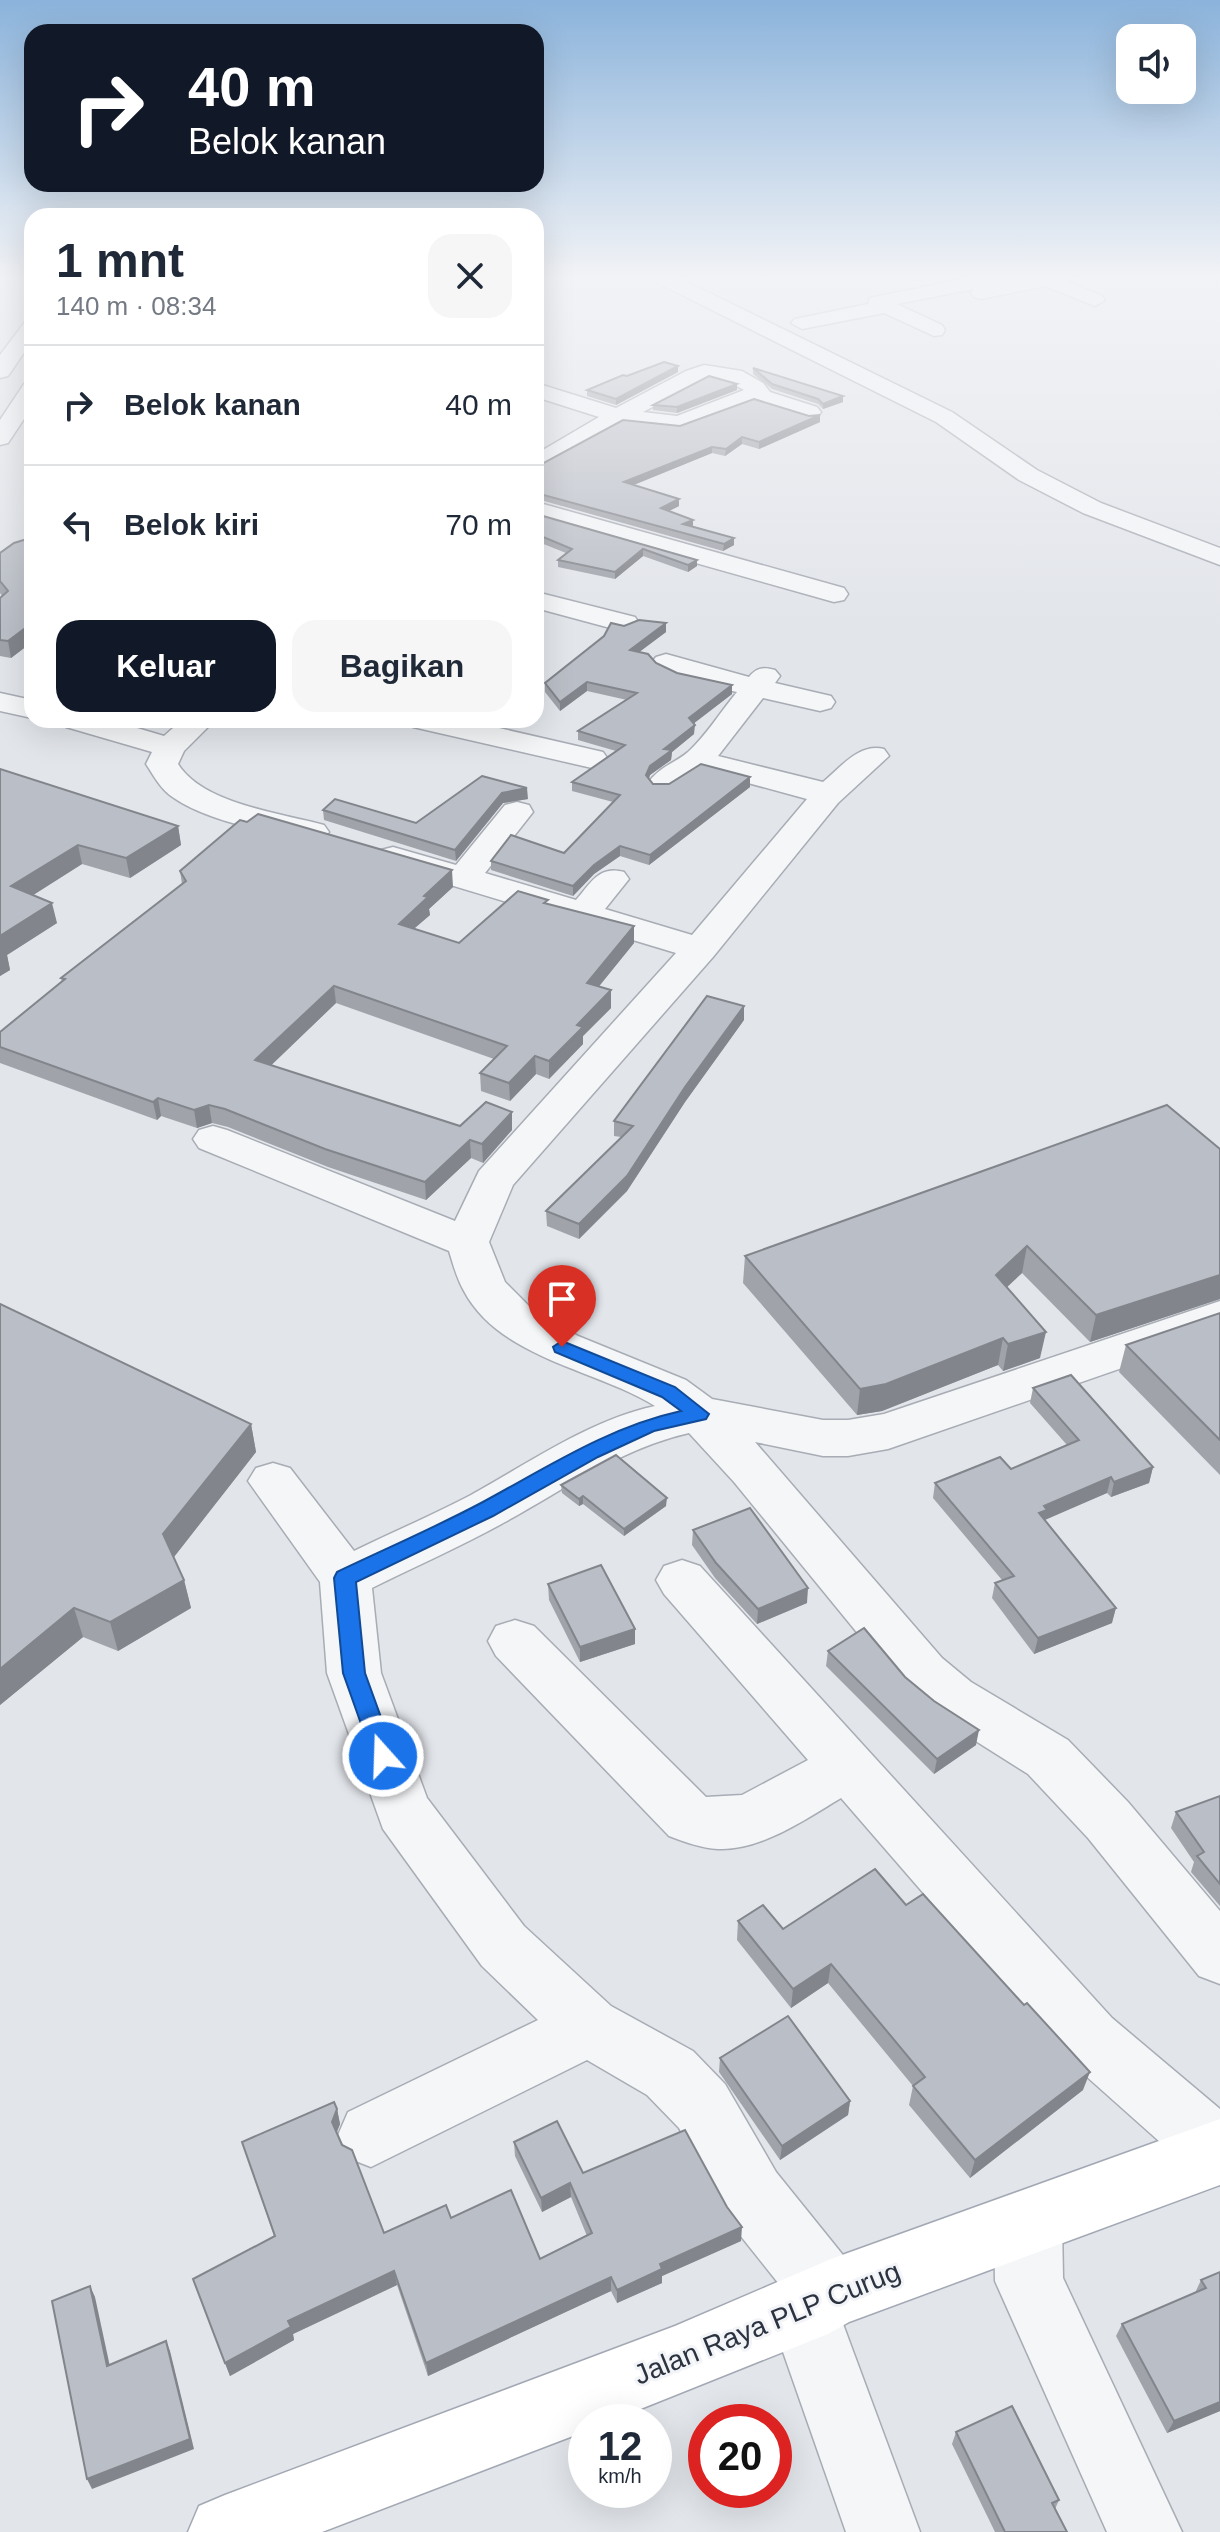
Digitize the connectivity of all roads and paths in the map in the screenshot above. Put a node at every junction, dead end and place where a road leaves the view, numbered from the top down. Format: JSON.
{"nodes":[{"id":1,"x":549,"y":394,"type":"edge"},
{"id":2,"x":661,"y":394,"type":"edge"},
{"id":3,"x":896,"y":394,"type":"edge"},
{"id":4,"x":939,"y":394,"type":"edge"},
{"id":5,"x":755,"y":395,"type":"joint"},
{"id":6,"x":906,"y":399,"type":"junction"},
{"id":7,"x":24,"y":401,"type":"edge"},
{"id":8,"x":809,"y":412,"type":"edge"},
{"id":9,"x":618,"y":416,"type":"junction"},
{"id":10,"x":0,"y":438,"type":"edge"},
{"id":11,"x":544,"y":459,"type":"edge"},
{"id":12,"x":1129,"y":498,"type":"dead end"},
{"id":13,"x":544,"y":512,"type":"edge"},
{"id":14,"x":1220,"y":533,"type":"edge"},
{"id":15,"x":1220,"y":557,"type":"edge"},
{"id":16,"x":724,"y":562,"type":"junction"},
{"id":17,"x":700,"y":578,"type":"dead end"},
{"id":18,"x":834,"y":594,"type":"dead end"},
{"id":19,"x":544,"y":602,"type":"edge"},
{"id":20,"x":625,"y":623,"type":"edge"},
{"id":21,"x":666,"y":663,"type":"dead end"},
{"id":22,"x":760,"y":682,"type":"junction"},
{"id":23,"x":0,"y":702,"type":"edge"},
{"id":24,"x":820,"y":702,"type":"dead end"},
{"id":25,"x":24,"y":707,"type":"edge"},
{"id":26,"x":139,"y":728,"type":"edge"},
{"id":27,"x":458,"y":728,"type":"edge"},
{"id":28,"x":185,"y":734,"type":"edge"},
{"id":29,"x":873,"y":756,"type":"dead end"},
{"id":30,"x":592,"y":759,"type":"dead end"},
{"id":31,"x":698,"y":760,"type":"junction"},
{"id":32,"x":664,"y":783,"type":"edge"},
{"id":33,"x":826,"y":796,"type":"junction"},
{"id":34,"x":517,"y":812,"type":"dead end"},
{"id":35,"x":463,"y":878,"type":"junction"},
{"id":36,"x":612,"y":879,"type":"dead end"},
{"id":37,"x":583,"y":914,"type":"junction"},
{"id":38,"x":700,"y":949,"type":"junction"},
{"id":39,"x":213,"y":1139,"type":"dead end"},
{"id":40,"x":467,"y":1242,"type":"junction"},
{"id":41,"x":1220,"y":1317,"type":"edge"},
{"id":42,"x":699,"y":1414,"type":"junction"},
{"id":43,"x":273,"y":1481,"type":"dead end"},
{"id":44,"x":345,"y":1578,"type":"junction"},
{"id":45,"x":682,"y":1580,"type":"dead end"},
{"id":46,"x":515,"y":1641,"type":"dead end"},
{"id":47,"x":849,"y":1765,"type":"junction"},
{"id":48,"x":1220,"y":1956,"type":"edge"},
{"id":49,"x":589,"y":2027,"type":"junction"},
{"id":50,"x":371,"y":2135,"type":"dead end"},
{"id":51,"x":1220,"y":2152,"type":"edge"},
{"id":52,"x":1028,"y":2224,"type":"junction"},
{"id":53,"x":817,"y":2301,"type":"junction"},
{"id":54,"x":225,"y":2532,"type":"edge"},
{"id":55,"x":883,"y":2532,"type":"edge"},
{"id":56,"x":1145,"y":2532,"type":"edge"}],
"edges":[{"from":1,"to":9,"type":"street"},
{"from":2,"to":9,"type":"street"},
{"from":3,"to":6,"type":"street"},
{"from":4,"to":6,"type":"street"},
{"from":5,"to":8,"type":"street"},
{"from":5,"to":9,"type":"street"},
{"from":6,"to":15,"type":"street"},
{"from":7,"to":10,"type":"street"},
{"from":9,"to":11,"type":"street"},
{"from":12,"to":14,"type":"street"},
{"from":13,"to":16,"type":"street"},
{"from":16,"to":17,"type":"street"},
{"from":16,"to":18,"type":"street"},
{"from":19,"to":20,"type":"street"},
{"from":21,"to":22,"type":"street"},
{"from":22,"to":24,"type":"street"},
{"from":22,"to":31,"type":"street"},
{"from":23,"to":25,"type":"street"},
{"from":26,"to":28,"type":"street"},
{"from":27,"to":30,"type":"street"},
{"from":28,"to":35,"type":"street"},
{"from":29,"to":33,"type":"street"},
{"from":31,"to":32,"type":"street"},
{"from":31,"to":33,"type":"street"},
{"from":33,"to":38,"type":"street"},
{"from":34,"to":35,"type":"street"},
{"from":35,"to":37,"type":"street"},
{"from":36,"to":37,"type":"street"},
{"from":37,"to":38,"type":"street"},
{"from":38,"to":40,"type":"street"},
{"from":39,"to":40,"type":"street"},
{"from":40,"to":42,"type":"street"},
{"from":41,"to":42,"type":"street"},
{"from":42,"to":44,"type":"street"},
{"from":42,"to":48,"type":"street"},
{"from":43,"to":44,"type":"street"},
{"from":44,"to":49,"type":"street"},
{"from":45,"to":47,"type":"street"},
{"from":46,"to":47,"type":"street"},
{"from":47,"to":51,"type":"street"},
{"from":49,"to":50,"type":"street"},
{"from":49,"to":53,"type":"street"},
{"from":51,"to":52,"type":"main road","name":"Jalan Raya PLP Curug"},
{"from":52,"to":53,"type":"main road","name":"Jalan Raya PLP Curug"},
{"from":52,"to":56,"type":"street"},
{"from":53,"to":54,"type":"main road","name":"Jalan Raya PLP Curug"},
{"from":53,"to":55,"type":"street"}]}
